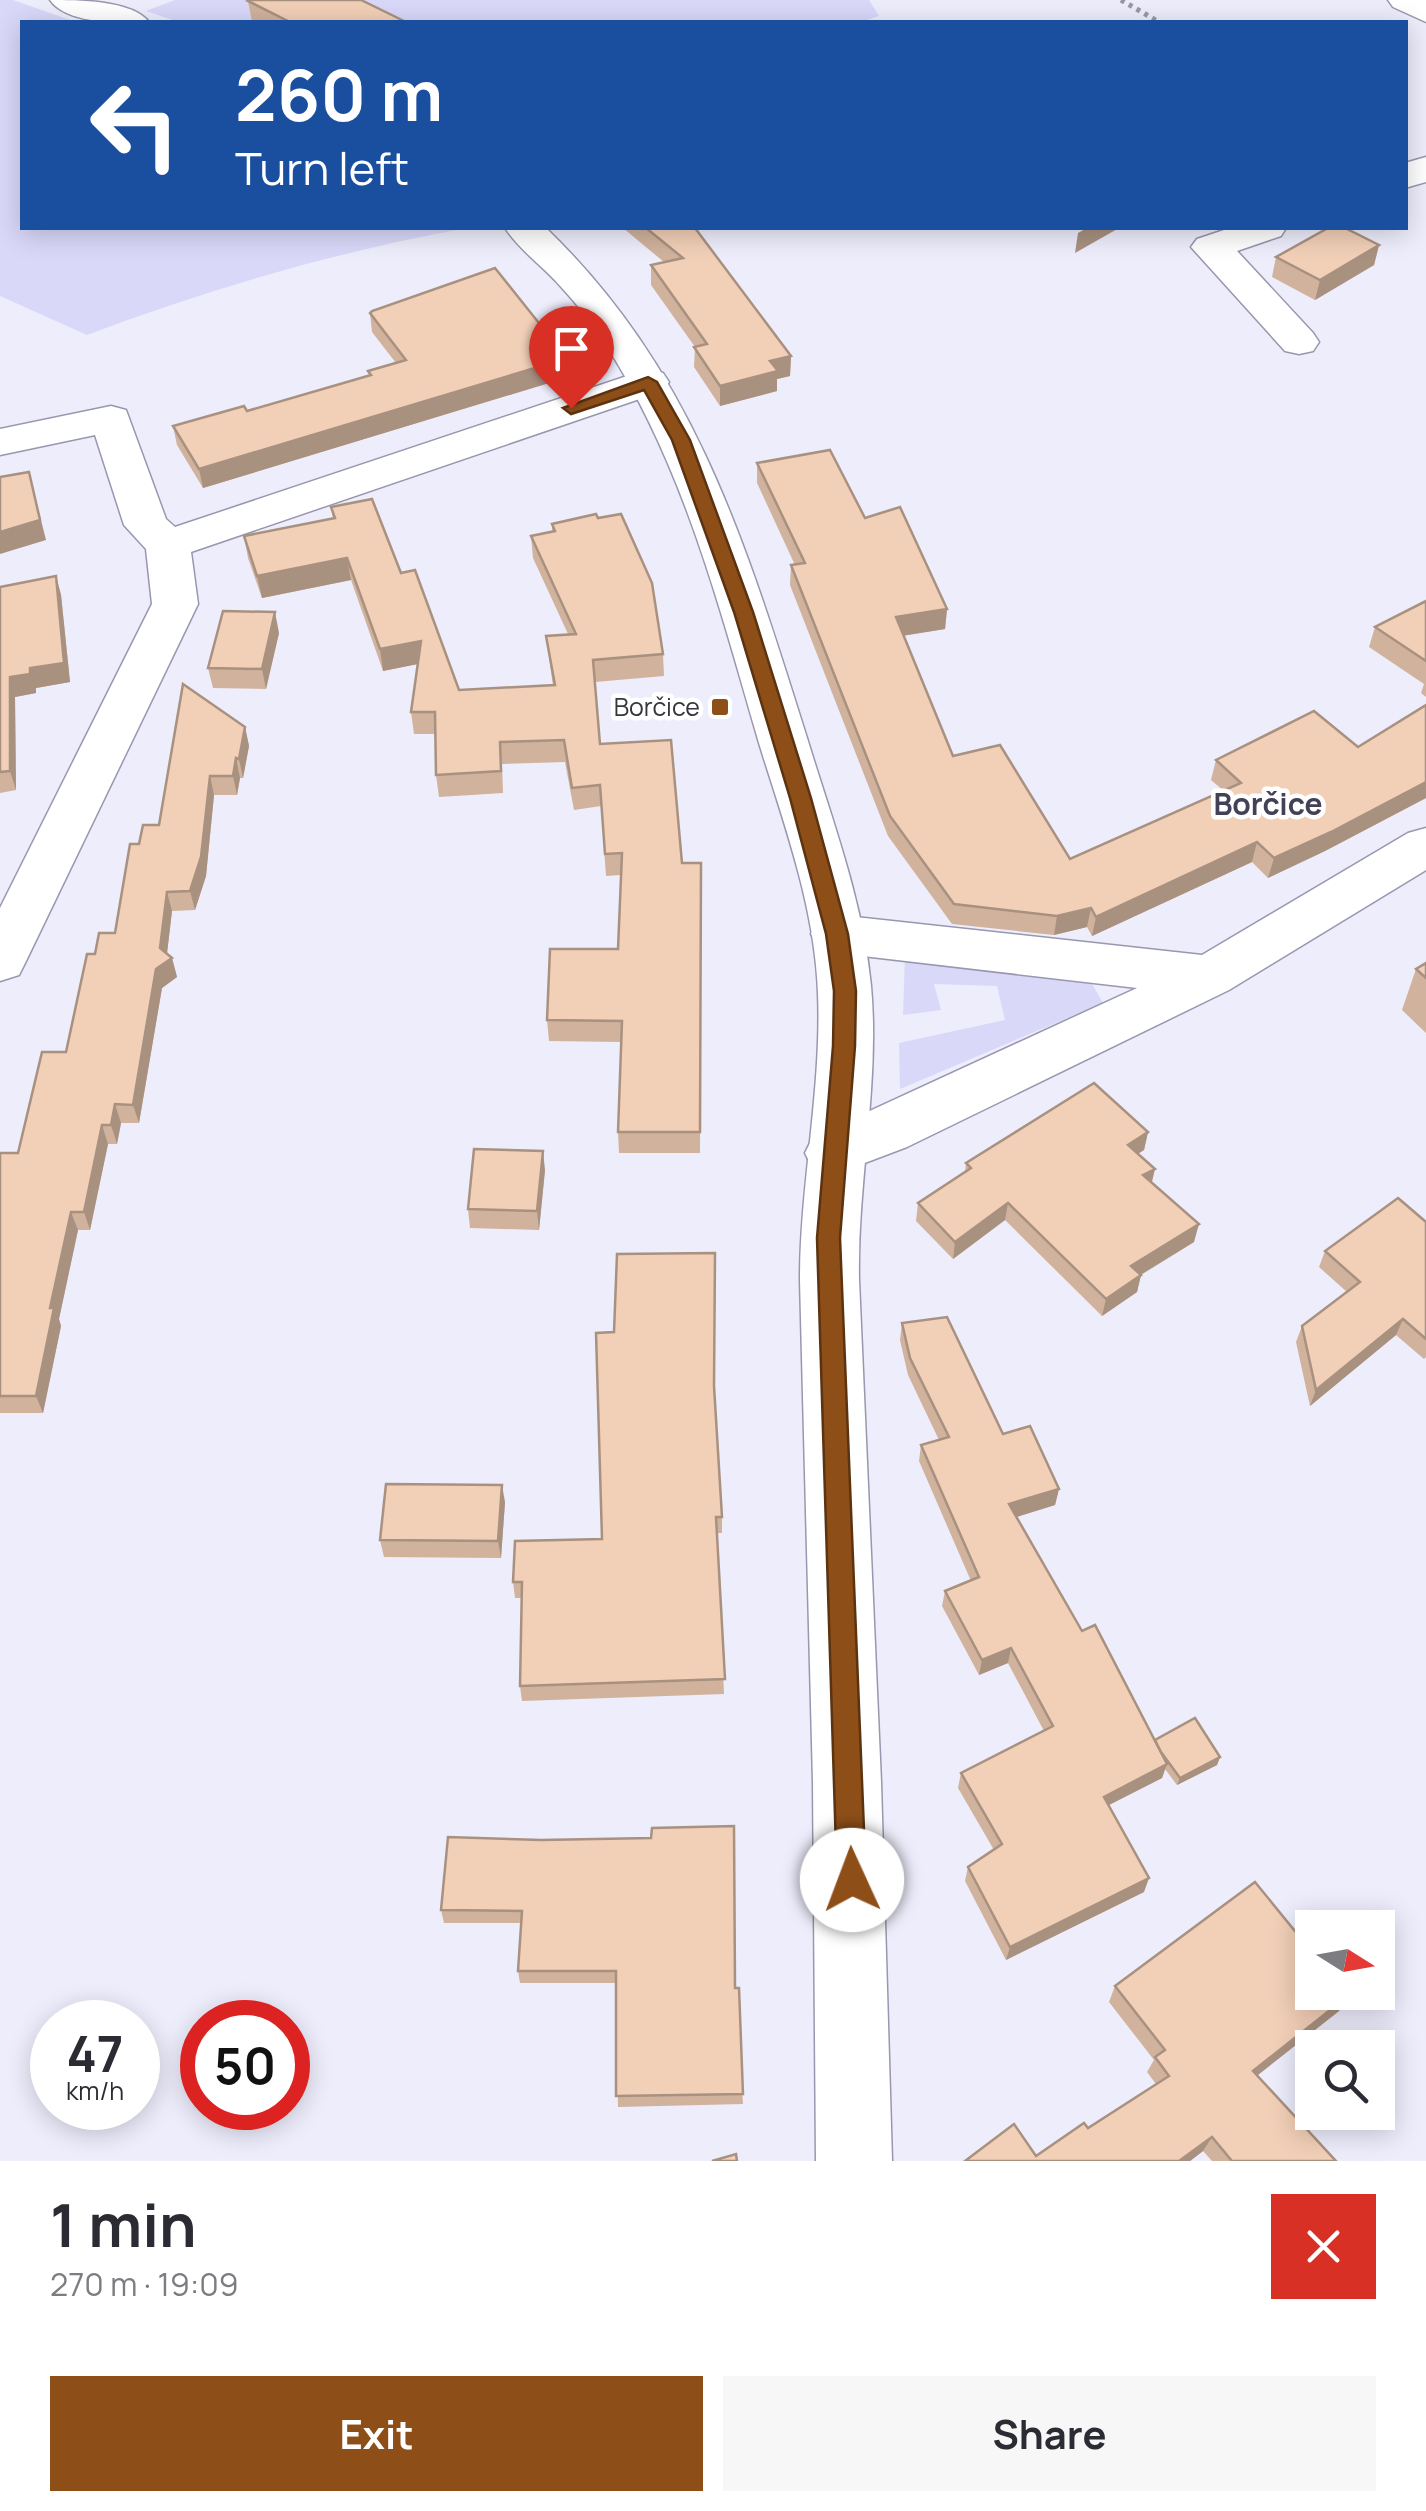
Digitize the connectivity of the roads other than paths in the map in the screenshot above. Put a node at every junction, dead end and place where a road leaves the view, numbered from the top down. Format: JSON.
{"nodes":[{"id":1,"x":67,"y":0,"type":"edge"},
{"id":2,"x":1405,"y":0,"type":"edge"},
{"id":3,"x":1426,"y":12,"type":"edge"},
{"id":4,"x":126,"y":20,"type":"edge"},
{"id":5,"x":526,"y":230,"type":"edge"},
{"id":6,"x":1261,"y":230,"type":"edge"},
{"id":7,"x":1300,"y":342,"type":"dead end"},
{"id":8,"x":648,"y":382,"type":"junction"},
{"id":9,"x":0,"y":442,"type":"edge"},
{"id":10,"x":168,"y":545,"type":"junction"},
{"id":11,"x":1426,"y":846,"type":"edge"},
{"id":12,"x":837,"y":934,"type":"junction"},
{"id":13,"x":0,"y":962,"type":"edge"},
{"id":14,"x":1210,"y":976,"type":"junction"},
{"id":15,"x":833,"y":1152,"type":"junction"},
{"id":16,"x":854,"y":2161,"type":"edge"}],
"edges":[{"from":1,"to":4,"type":"street"},
{"from":2,"to":3,"type":"street"},
{"from":5,"to":8,"type":"street"},
{"from":6,"to":7,"type":"street"},
{"from":8,"to":10,"type":"street"},
{"from":8,"to":12,"type":"street"},
{"from":9,"to":10,"type":"street"},
{"from":10,"to":13,"type":"street"},
{"from":11,"to":14,"type":"street"},
{"from":12,"to":14,"type":"street"},
{"from":12,"to":15,"type":"street"},
{"from":14,"to":15,"type":"street"},
{"from":15,"to":16,"type":"street"}]}
